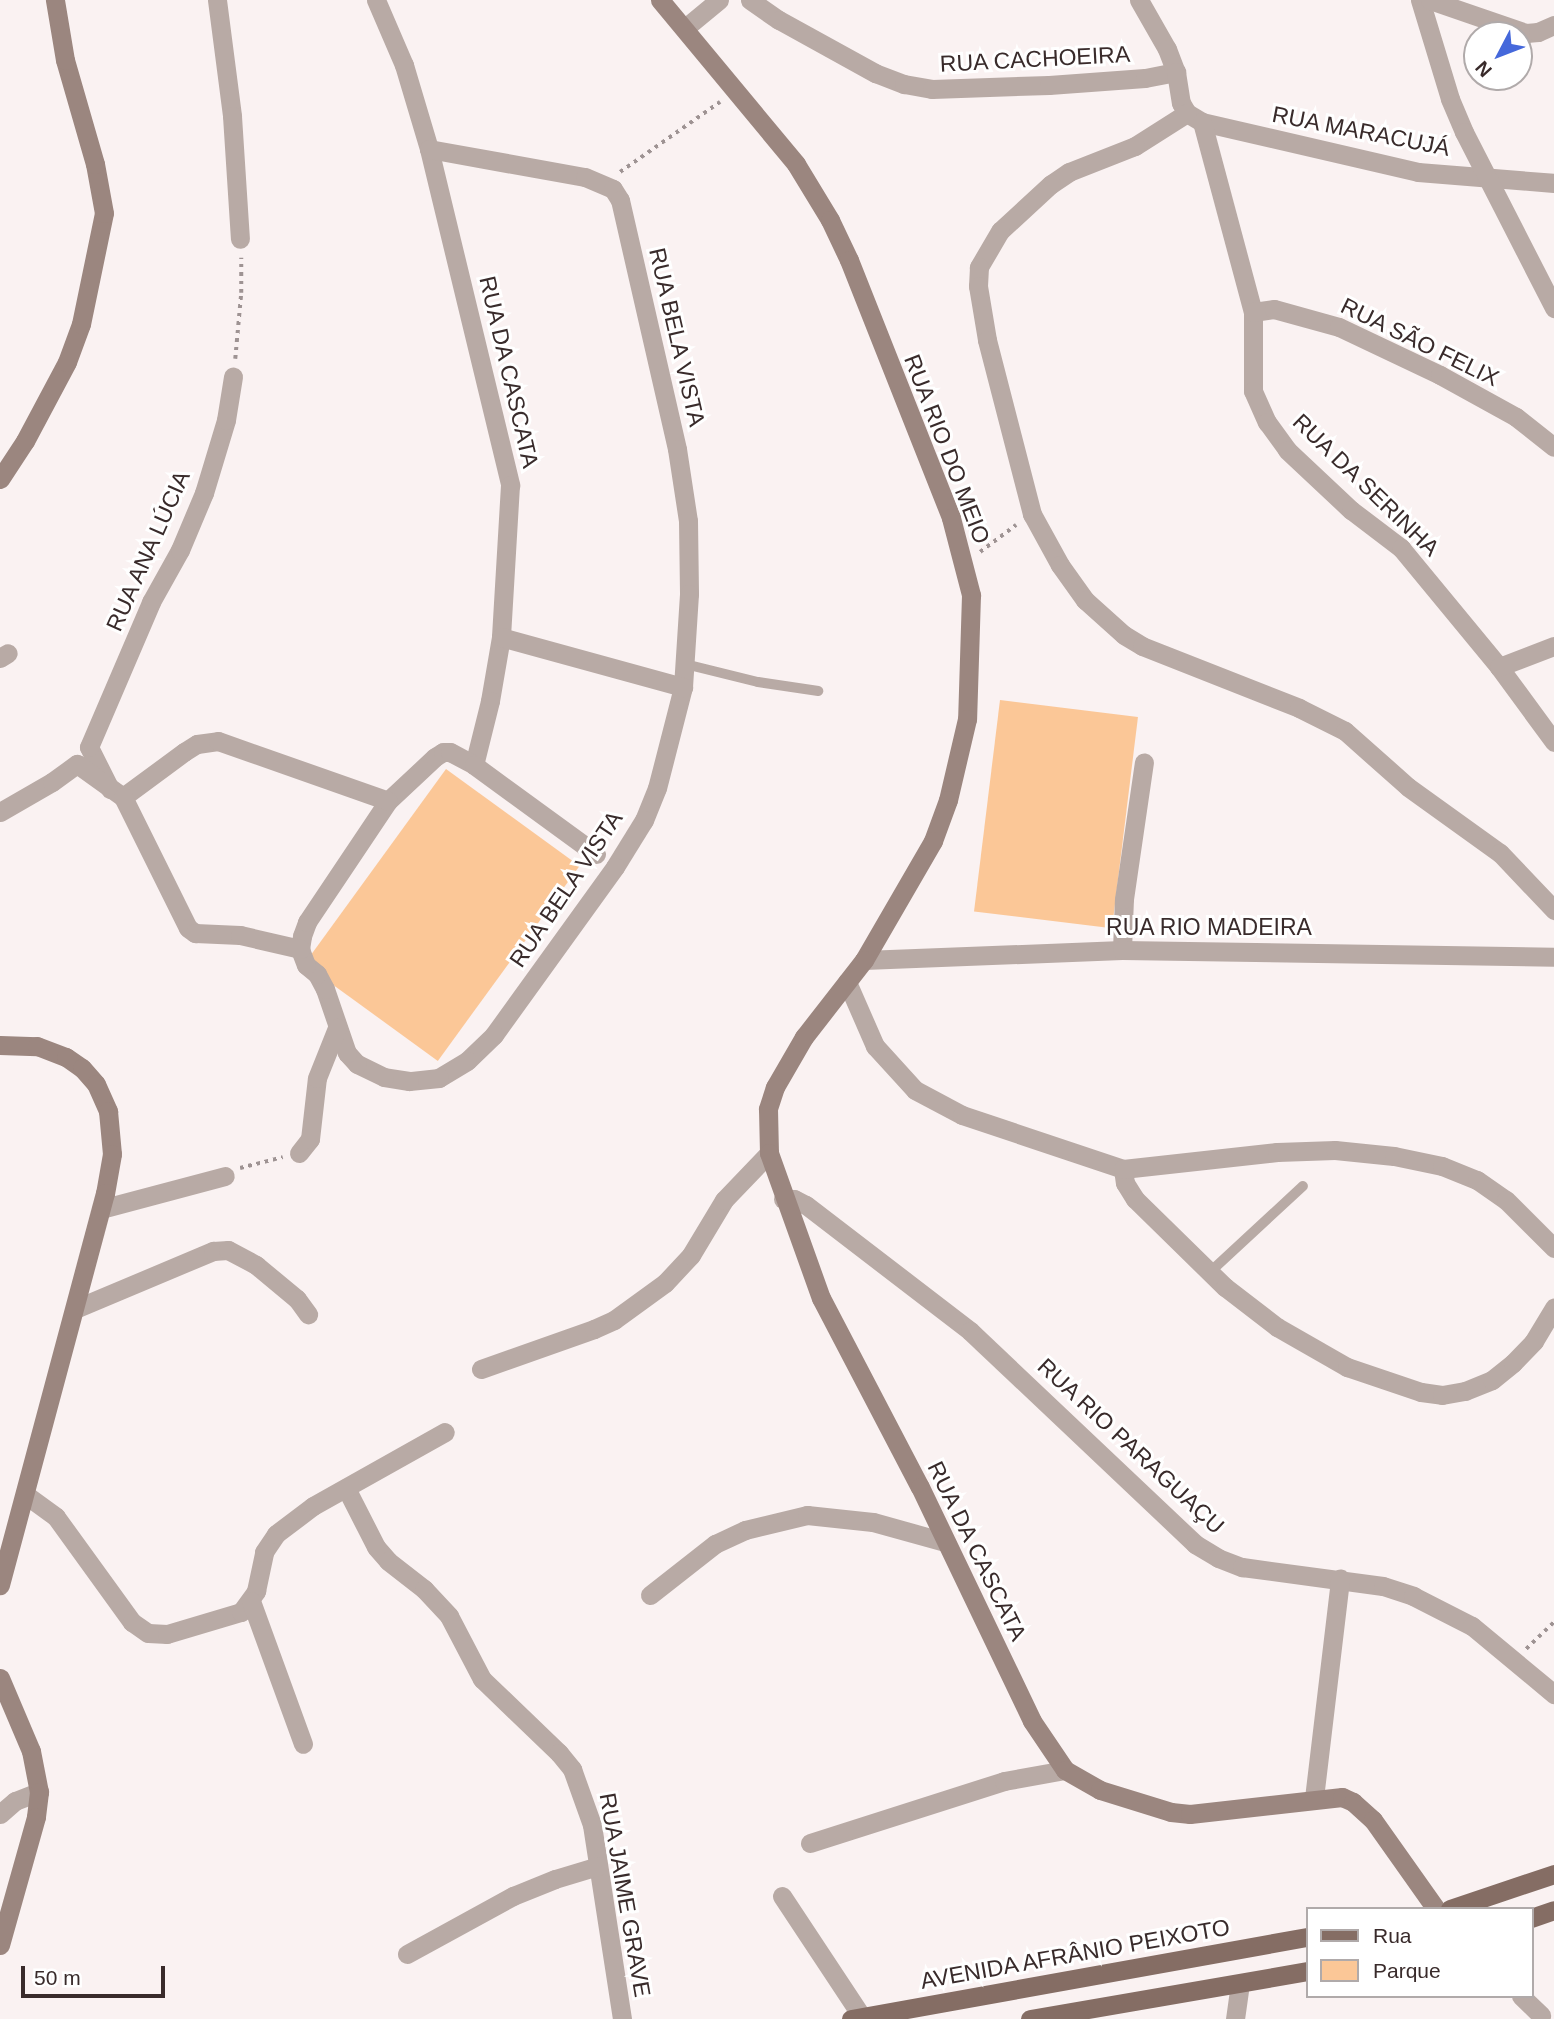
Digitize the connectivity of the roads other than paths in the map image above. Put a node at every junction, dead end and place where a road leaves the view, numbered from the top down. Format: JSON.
{"nodes":[{"id":1,"x":55,"y":0,"type":"edge"},
{"id":2,"x":216,"y":0,"type":"edge"},
{"id":3,"x":376,"y":0,"type":"edge"},
{"id":4,"x":660,"y":0,"type":"edge"},
{"id":5,"x":719,"y":0,"type":"edge"},
{"id":6,"x":750,"y":0,"type":"edge"},
{"id":7,"x":1139,"y":0,"type":"edge"},
{"id":8,"x":1420,"y":0,"type":"edge"},
{"id":9,"x":1430,"y":0,"type":"edge"},
{"id":10,"x":1554,"y":25,"type":"edge"},
{"id":11,"x":685,"y":28,"type":"junction"},
{"id":12,"x":1176,"y":72,"type":"junction"},
{"id":13,"x":1194,"y":117,"type":"junction"},
{"id":14,"x":429,"y":149,"type":"junction"},
{"id":15,"x":1485,"y":177,"type":"junction"},
{"id":16,"x":1554,"y":183,"type":"edge"},
{"id":17,"x":240,"y":239,"type":"road end"},
{"id":18,"x":1554,"y":308,"type":"edge"},
{"id":19,"x":1254,"y":312,"type":"junction"},
{"id":20,"x":233,"y":377,"type":"road end"},
{"id":21,"x":1554,"y":447,"type":"edge"},
{"id":22,"x":0,"y":479,"type":"edge"},
{"id":23,"x":501,"y":637,"type":"junction"},
{"id":24,"x":1554,"y":646,"type":"edge"},
{"id":25,"x":685,"y":664,"type":"junction"},
{"id":26,"x":1499,"y":667,"type":"junction"},
{"id":27,"x":683,"y":687,"type":"junction"},
{"id":28,"x":818,"y":691,"type":"dead end"},
{"id":29,"x":1554,"y":742,"type":"edge"},
{"id":30,"x":1144,"y":762,"type":"dead end"},
{"id":31,"x":474,"y":765,"type":"junction"},
{"id":32,"x":117,"y":793,"type":"junction"},
{"id":33,"x":388,"y":801,"type":"junction"},
{"id":34,"x":0,"y":812,"type":"edge"},
{"id":35,"x":596,"y":854,"type":"dead end"},
{"id":36,"x":1554,"y":910,"type":"edge"},
{"id":37,"x":300,"y":949,"type":"junction"},
{"id":38,"x":1122,"y":950,"type":"junction"},
{"id":39,"x":1554,"y":957,"type":"edge"},
{"id":40,"x":864,"y":960,"type":"junction"},
{"id":41,"x":847,"y":982,"type":"junction"},
{"id":42,"x":337,"y":1028,"type":"junction"},
{"id":43,"x":0,"y":1045,"type":"edge"},
{"id":44,"x":299,"y":1153,"type":"road end"},
{"id":45,"x":769,"y":1153,"type":"junction"},
{"id":46,"x":1123,"y":1169,"type":"junction"},
{"id":47,"x":225,"y":1176,"type":"road end"},
{"id":48,"x":1303,"y":1186,"type":"dead end"},
{"id":49,"x":783,"y":1199,"type":"junction"},
{"id":50,"x":101,"y":1209,"type":"junction"},
{"id":51,"x":1554,"y":1248,"type":"edge"},
{"id":52,"x":1209,"y":1273,"type":"junction"},
{"id":53,"x":1554,"y":1308,"type":"edge"},
{"id":54,"x":75,"y":1309,"type":"junction"},
{"id":55,"x":309,"y":1314,"type":"dead end"},
{"id":56,"x":481,"y":1369,"type":"dead end"},
{"id":57,"x":445,"y":1432,"type":"dead end"},
{"id":58,"x":346,"y":1488,"type":"junction"},
{"id":59,"x":26,"y":1495,"type":"junction"},
{"id":60,"x":945,"y":1542,"type":"junction"},
{"id":61,"x":1339,"y":1579,"type":"junction"},
{"id":62,"x":0,"y":1585,"type":"edge"},
{"id":63,"x":650,"y":1595,"type":"dead end"},
{"id":64,"x":251,"y":1601,"type":"junction"},
{"id":65,"x":0,"y":1678,"type":"edge"},
{"id":66,"x":1554,"y":1694,"type":"edge"},
{"id":67,"x":303,"y":1744,"type":"dead end"},
{"id":68,"x":1065,"y":1770,"type":"junction"},
{"id":69,"x":39,"y":1792,"type":"junction"},
{"id":70,"x":1314,"y":1798,"type":"junction"},
{"id":71,"x":0,"y":1814,"type":"edge"},
{"id":72,"x":810,"y":1843,"type":"dead end"},
{"id":73,"x":598,"y":1867,"type":"junction"},
{"id":74,"x":1554,"y":1874,"type":"edge"},
{"id":75,"x":782,"y":1896,"type":"dead end"},
{"id":76,"x":1435,"y":1907,"type":"edge"},
{"id":77,"x":1456,"y":1907,"type":"edge"},
{"id":78,"x":1554,"y":1910,"type":"edge"},
{"id":79,"x":1533,"y":1917,"type":"edge"},
{"id":80,"x":1306,"y":1937,"type":"edge"},
{"id":81,"x":0,"y":1945,"type":"edge"},
{"id":82,"x":407,"y":1954,"type":"dead end"},
{"id":83,"x":1306,"y":1971,"type":"edge"},
{"id":84,"x":1240,"y":1985,"type":"junction"},
{"id":85,"x":1524,"y":1998,"type":"edge"},
{"id":86,"x":1544,"y":2012,"type":"edge"},
{"id":87,"x":856,"y":2018,"type":"edge"},
{"id":88,"x":622,"y":2019,"type":"edge"},
{"id":89,"x":1030,"y":2019,"type":"edge"},
{"id":90,"x":1235,"y":2019,"type":"edge"}],
"edges":[{"from":1,"to":22,"type":"main road"},
{"from":2,"to":17,"type":"street"},
{"from":3,"to":14,"type":"street","name":"RUA DA CASCATA"},
{"from":4,"to":11,"type":"main road","name":"RUA RIO DO MEIO"},
{"from":5,"to":11,"type":"street"},
{"from":6,"to":12,"type":"street","name":"RUA CACHOEIRA"},
{"from":7,"to":12,"type":"street","name":"RUA DA SERINHA"},
{"from":8,"to":15,"type":"street"},
{"from":9,"to":10,"type":"street"},
{"from":11,"to":40,"type":"main road","name":"RUA RIO DO MEIO"},
{"from":12,"to":13,"type":"street","name":"RUA DA SERINHA"},
{"from":13,"to":15,"type":"street","name":"RUA MARACUJÁ"},
{"from":13,"to":19,"type":"street","name":"RUA DA SERINHA"},
{"from":13,"to":36,"type":"street"},
{"from":14,"to":23,"type":"street","name":"RUA DA CASCATA"},
{"from":14,"to":25,"type":"street","name":"RUA BELA VISTA"},
{"from":15,"to":16,"type":"street","name":"RUA MARACUJÁ"},
{"from":15,"to":18,"type":"street"},
{"from":19,"to":21,"type":"street","name":"RUA SÃO FELIX"},
{"from":19,"to":26,"type":"street","name":"RUA DA SERINHA"},
{"from":20,"to":32,"type":"street","name":"RUA ANA LÚCIA"},
{"from":23,"to":27,"type":"street"},
{"from":23,"to":31,"type":"street","name":"RUA DA CASCATA"},
{"from":24,"to":26,"type":"street"},
{"from":25,"to":27,"type":"street","name":"RUA BELA VISTA"},
{"from":25,"to":28,"type":"lane"},
{"from":26,"to":29,"type":"street","name":"RUA DA SERINHA"},
{"from":27,"to":42,"type":"street","name":"RUA BELA VISTA"},
{"from":30,"to":38,"type":"street"},
{"from":31,"to":33,"type":"street"},
{"from":31,"to":35,"type":"street"},
{"from":32,"to":33,"type":"street"},
{"from":32,"to":34,"type":"street"},
{"from":32,"to":37,"type":"street"},
{"from":33,"to":37,"type":"street"},
{"from":37,"to":42,"type":"street","name":"RUA BELA VISTA"},
{"from":38,"to":39,"type":"street","name":"RUA RIO MADEIRA"},
{"from":38,"to":40,"type":"street","name":"RUA RIO MADEIRA"},
{"from":40,"to":41,"type":"main road","name":"RUA DA CASCATA"},
{"from":41,"to":45,"type":"main road","name":"RUA DA CASCATA"},
{"from":41,"to":46,"type":"street"},
{"from":42,"to":44,"type":"street"},
{"from":43,"to":50,"type":"main road"},
{"from":45,"to":49,"type":"main road","name":"RUA DA CASCATA"},
{"from":45,"to":56,"type":"street"},
{"from":46,"to":51,"type":"street"},
{"from":46,"to":52,"type":"street"},
{"from":47,"to":50,"type":"street"},
{"from":48,"to":52,"type":"lane"},
{"from":49,"to":60,"type":"main road","name":"RUA DA CASCATA"},
{"from":49,"to":61,"type":"street","name":"RUA RIO PARAGUAÇU"},
{"from":50,"to":54,"type":"main road"},
{"from":52,"to":53,"type":"street"},
{"from":54,"to":55,"type":"street"},
{"from":54,"to":59,"type":"main road"},
{"from":57,"to":58,"type":"street"},
{"from":58,"to":64,"type":"street"},
{"from":58,"to":73,"type":"street","name":"RUA JAIME GRAVE"},
{"from":59,"to":62,"type":"main road"},
{"from":59,"to":64,"type":"street"},
{"from":60,"to":63,"type":"street"},
{"from":60,"to":68,"type":"main road","name":"RUA DA CASCATA"},
{"from":61,"to":66,"type":"street","name":"RUA RIO PARAGUAÇU"},
{"from":61,"to":70,"type":"street"},
{"from":64,"to":67,"type":"street"},
{"from":65,"to":69,"type":"main road"},
{"from":68,"to":70,"type":"main road","name":"RUA DA CASCATA"},
{"from":68,"to":72,"type":"street"},
{"from":69,"to":71,"type":"street"},
{"from":69,"to":81,"type":"main road"},
{"from":70,"to":76,"type":"main road","name":"RUA DA CASCATA"},
{"from":73,"to":82,"type":"street"},
{"from":73,"to":88,"type":"street","name":"RUA JAIME GRAVE"},
{"from":74,"to":77,"type":"main road"},
{"from":75,"to":87,"type":"street"},
{"from":78,"to":79,"type":"main road"},
{"from":80,"to":87,"type":"main road","name":"AVENIDA AFRÂNIO PEIXOTO"},
{"from":83,"to":84,"type":"main road"},
{"from":84,"to":89,"type":"main road"},
{"from":84,"to":90,"type":"street"},
{"from":85,"to":86,"type":"street"}]}
